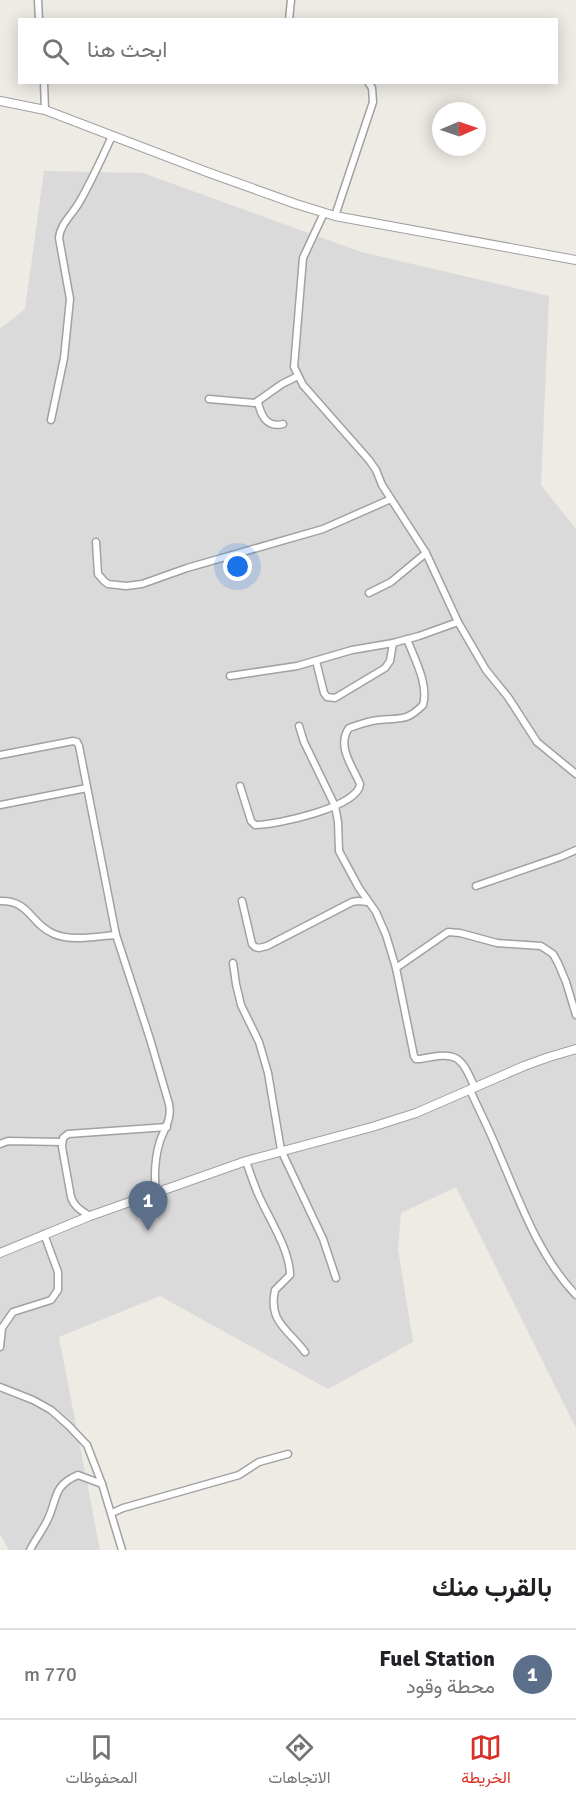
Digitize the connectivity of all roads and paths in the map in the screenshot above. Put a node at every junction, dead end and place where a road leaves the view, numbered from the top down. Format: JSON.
{"nodes":[{"id":1,"x":38,"y":0,"type":"edge"},
{"id":2,"x":291,"y":0,"type":"edge"},
{"id":3,"x":39,"y":18,"type":"edge"},
{"id":4,"x":289,"y":18,"type":"edge"},
{"id":5,"x":44,"y":84,"type":"edge"},
{"id":6,"x":369,"y":84,"type":"edge"},
{"id":7,"x":0,"y":101,"type":"edge"},
{"id":8,"x":45,"y":110,"type":"junction"},
{"id":9,"x":112,"y":136,"type":"junction"},
{"id":10,"x":324,"y":213,"type":"junction"},
{"id":11,"x":335,"y":216,"type":"junction"},
{"id":12,"x":576,"y":260,"type":"edge"},
{"id":13,"x":298,"y":376,"type":"junction"},
{"id":14,"x":209,"y":399,"type":"dead end"},
{"id":15,"x":258,"y":402,"type":"junction"},
{"id":16,"x":51,"y":420,"type":"dead end"},
{"id":17,"x":283,"y":424,"type":"dead end"},
{"id":18,"x":391,"y":499,"type":"junction"},
{"id":19,"x":96,"y":542,"type":"dead end"},
{"id":20,"x":426,"y":553,"type":"junction"},
{"id":21,"x":369,"y":593,"type":"dead end"},
{"id":22,"x":458,"y":622,"type":"junction"},
{"id":23,"x":407,"y":639,"type":"junction"},
{"id":24,"x":393,"y":643,"type":"junction"},
{"id":25,"x":316,"y":662,"type":"junction"},
{"id":26,"x":230,"y":676,"type":"dead end"},
{"id":27,"x":300,"y":726,"type":"dead end"},
{"id":28,"x":0,"y":755,"type":"edge"},
{"id":29,"x":576,"y":774,"type":"edge"},
{"id":30,"x":240,"y":786,"type":"dead end"},
{"id":31,"x":87,"y":788,"type":"junction"},
{"id":32,"x":0,"y":805,"type":"edge"},
{"id":33,"x":335,"y":806,"type":"junction"},
{"id":34,"x":576,"y":850,"type":"edge"},
{"id":35,"x":476,"y":886,"type":"dead end"},
{"id":36,"x":0,"y":901,"type":"edge"},
{"id":37,"x":243,"y":901,"type":"dead end"},
{"id":38,"x":369,"y":902,"type":"junction"},
{"id":39,"x":116,"y":935,"type":"junction"},
{"id":40,"x":233,"y":963,"type":"dead end"},
{"id":41,"x":396,"y":968,"type":"junction"},
{"id":42,"x":576,"y":1015,"type":"edge"},
{"id":43,"x":576,"y":1049,"type":"edge"},
{"id":44,"x":473,"y":1089,"type":"junction"},
{"id":45,"x":166,"y":1127,"type":"junction"},
{"id":46,"x":62,"y":1142,"type":"junction"},
{"id":47,"x":0,"y":1144,"type":"edge"},
{"id":48,"x":281,"y":1150,"type":"junction"},
{"id":49,"x":246,"y":1161,"type":"junction"},
{"id":50,"x":156,"y":1193,"type":"junction"},
{"id":51,"x":90,"y":1216,"type":"junction"},
{"id":52,"x":44,"y":1234,"type":"junction"},
{"id":53,"x":0,"y":1253,"type":"edge"},
{"id":54,"x":336,"y":1278,"type":"dead end"},
{"id":55,"x":576,"y":1295,"type":"edge"},
{"id":56,"x":0,"y":1347,"type":"edge"},
{"id":57,"x":305,"y":1352,"type":"dead end"},
{"id":58,"x":0,"y":1387,"type":"edge"},
{"id":59,"x":288,"y":1454,"type":"dead end"},
{"id":60,"x":102,"y":1484,"type":"junction"},
{"id":61,"x":112,"y":1513,"type":"junction"},
{"id":62,"x":30,"y":1550,"type":"edge"},
{"id":63,"x":122,"y":1550,"type":"edge"}],
"edges":[{"from":1,"to":3,"type":"street"},
{"from":2,"to":4,"type":"street"},
{"from":5,"to":8,"type":"street"},
{"from":6,"to":11,"type":"street"},
{"from":7,"to":8,"type":"street"},
{"from":8,"to":9,"type":"street"},
{"from":9,"to":10,"type":"street"},
{"from":9,"to":16,"type":"street"},
{"from":10,"to":11,"type":"street"},
{"from":10,"to":13,"type":"street"},
{"from":11,"to":12,"type":"street"},
{"from":13,"to":15,"type":"street"},
{"from":13,"to":18,"type":"street"},
{"from":14,"to":15,"type":"street"},
{"from":15,"to":17,"type":"street"},
{"from":18,"to":19,"type":"street"},
{"from":18,"to":20,"type":"street"},
{"from":20,"to":21,"type":"street"},
{"from":20,"to":22,"type":"street"},
{"from":22,"to":23,"type":"street"},
{"from":22,"to":29,"type":"street"},
{"from":23,"to":24,"type":"street"},
{"from":23,"to":33,"type":"street"},
{"from":24,"to":25,"type":"street"},
{"from":24,"to":25,"type":"street"},
{"from":25,"to":26,"type":"street"},
{"from":27,"to":33,"type":"street"},
{"from":28,"to":31,"type":"street"},
{"from":30,"to":33,"type":"street"},
{"from":31,"to":32,"type":"street"},
{"from":31,"to":39,"type":"street"},
{"from":33,"to":38,"type":"street"},
{"from":34,"to":35,"type":"street"},
{"from":36,"to":39,"type":"street"},
{"from":37,"to":38,"type":"street"},
{"from":38,"to":41,"type":"street"},
{"from":39,"to":45,"type":"street"},
{"from":40,"to":48,"type":"street"},
{"from":41,"to":42,"type":"street"},
{"from":41,"to":44,"type":"street"},
{"from":43,"to":44,"type":"street"},
{"from":44,"to":48,"type":"street"},
{"from":44,"to":55,"type":"street"},
{"from":45,"to":46,"type":"street"},
{"from":45,"to":50,"type":"street"},
{"from":46,"to":47,"type":"street"},
{"from":46,"to":51,"type":"street"},
{"from":48,"to":49,"type":"street"},
{"from":48,"to":54,"type":"street"},
{"from":49,"to":50,"type":"street"},
{"from":49,"to":57,"type":"street"},
{"from":50,"to":51,"type":"street"},
{"from":51,"to":52,"type":"street"},
{"from":52,"to":53,"type":"street"},
{"from":52,"to":56,"type":"street"},
{"from":58,"to":60,"type":"street"},
{"from":59,"to":61,"type":"street"},
{"from":60,"to":61,"type":"street"},
{"from":60,"to":62,"type":"street"},
{"from":61,"to":63,"type":"street"}]}
